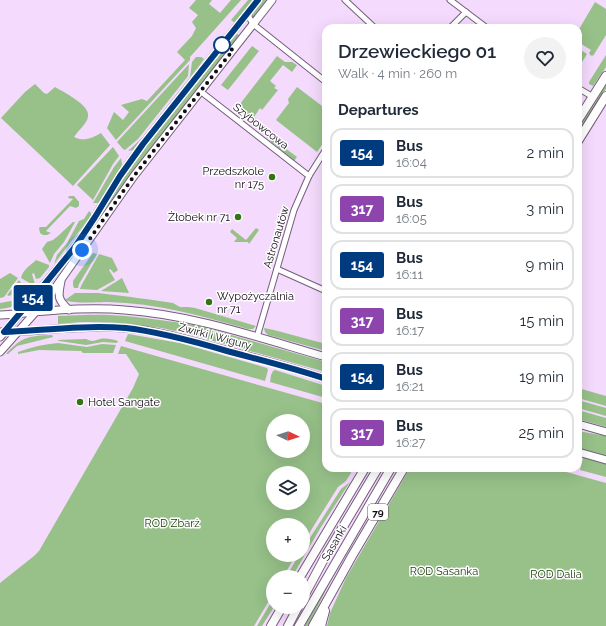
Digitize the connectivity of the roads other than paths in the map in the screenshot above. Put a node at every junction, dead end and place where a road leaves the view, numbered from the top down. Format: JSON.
{"nodes":[{"id":1,"x":258,"y":0,"type":"edge"},
{"id":2,"x":272,"y":0,"type":"edge"},
{"id":3,"x":345,"y":0,"type":"edge"},
{"id":4,"x":450,"y":0,"type":"edge"},
{"id":5,"x":249,"y":11,"type":"junction"},
{"id":6,"x":466,"y":12,"type":"junction"},
{"id":7,"x":253,"y":24,"type":"junction"},
{"id":8,"x":371,"y":24,"type":"edge"},
{"id":9,"x":454,"y":24,"type":"edge"},
{"id":10,"x":482,"y":24,"type":"edge"},
{"id":11,"x":606,"y":76,"type":"edge"},
{"id":12,"x":322,"y":79,"type":"edge"},
{"id":13,"x":582,"y":90,"type":"edge"},
{"id":14,"x":200,"y":91,"type":"junction"},
{"id":15,"x":606,"y":96,"type":"edge"},
{"id":16,"x":593,"y":97,"type":"junction"},
{"id":17,"x":582,"y":114,"type":"edge"},
{"id":18,"x":582,"y":135,"type":"edge"},
{"id":19,"x":322,"y":155,"type":"edge"},
{"id":20,"x":309,"y":176,"type":"junction"},
{"id":21,"x":277,"y":269,"type":"junction"},
{"id":22,"x":61,"y":281,"type":"junction"},
{"id":23,"x":322,"y":289,"type":"edge"},
{"id":24,"x":69,"y":310,"type":"junction"},
{"id":25,"x":35,"y":312,"type":"junction"},
{"id":26,"x":20,"y":314,"type":"junction"},
{"id":27,"x":0,"y":315,"type":"edge"},
{"id":28,"x":18,"y":331,"type":"junction"},
{"id":29,"x":1,"y":334,"type":"edge"},
{"id":30,"x":257,"y":337,"type":"junction"},
{"id":31,"x":0,"y":352,"type":"edge"},
{"id":32,"x":322,"y":356,"type":"edge"},
{"id":33,"x":322,"y":378,"type":"edge"},
{"id":34,"x":582,"y":425,"type":"edge"},
{"id":35,"x":606,"y":432,"type":"edge"},
{"id":36,"x":582,"y":453,"type":"edge"},
{"id":37,"x":606,"y":460,"type":"edge"},
{"id":38,"x":363,"y":472,"type":"edge"},
{"id":39,"x":376,"y":472,"type":"edge"},
{"id":40,"x":389,"y":472,"type":"edge"},
{"id":41,"x":402,"y":472,"type":"edge"},
{"id":42,"x":304,"y":570,"type":"edge"},
{"id":43,"x":310,"y":585,"type":"edge"},
{"id":44,"x":328,"y":601,"type":"junction"},
{"id":45,"x":278,"y":614,"type":"edge"},
{"id":46,"x":294,"y":614,"type":"edge"},
{"id":47,"x":271,"y":626,"type":"edge"},
{"id":48,"x":288,"y":626,"type":"edge"},
{"id":49,"x":299,"y":626,"type":"edge"},
{"id":50,"x":314,"y":626,"type":"edge"},
{"id":51,"x":322,"y":626,"type":"edge"}],
"edges":[{"from":1,"to":5,"type":"street"},
{"from":2,"to":7,"type":"street"},
{"from":3,"to":8,"type":"street"},
{"from":4,"to":6,"type":"street"},
{"from":5,"to":7,"type":"street"},
{"from":5,"to":26,"type":"street"},
{"from":6,"to":9,"type":"street"},
{"from":6,"to":10,"type":"street"},
{"from":7,"to":12,"type":"street"},
{"from":7,"to":14,"type":"street"},
{"from":11,"to":16,"type":"main road"},
{"from":13,"to":16,"type":"street"},
{"from":14,"to":20,"type":"street","name":"Szybowcowa"},
{"from":14,"to":22,"type":"street"},
{"from":15,"to":18,"type":"main road"},
{"from":16,"to":17,"type":"main road"},
{"from":19,"to":20,"type":"street","name":"Astronautów"},
{"from":20,"to":21,"type":"street","name":"Astronautów"},
{"from":21,"to":23,"type":"street"},
{"from":21,"to":30,"type":"street","name":"Astronautów"},
{"from":22,"to":24,"type":"street"},
{"from":22,"to":25,"type":"street"},
{"from":24,"to":25,"type":"street","name":"Żwirki i Wigury"},
{"from":24,"to":30,"type":"street","name":"Żwirki i Wigury"},
{"from":25,"to":26,"type":"street","name":"Żwirki i Wigury"},
{"from":25,"to":28,"type":"street"},
{"from":26,"to":27,"type":"street","name":"Żwirki i Wigury"},
{"from":26,"to":29,"type":"street"},
{"from":28,"to":29,"type":"street","name":"Żwirki i Wigury"},
{"from":28,"to":31,"type":"street"},
{"from":28,"to":33,"type":"street","name":"Żwirki i Wigury"},
{"from":30,"to":32,"type":"street","name":"Żwirki i Wigury"},
{"from":34,"to":35,"type":"street"},
{"from":36,"to":37,"type":"street"},
{"from":38,"to":42,"type":"main road"},
{"from":39,"to":43,"type":"main road","name":"Sasanki"},
{"from":40,"to":49,"type":"main road","name":"Sasanki"},
{"from":41,"to":44,"type":"main road","number":"79"},
{"from":44,"to":50,"type":"main road"},
{"from":44,"to":51,"type":"main road","number":"79"},
{"from":45,"to":47,"type":"main road"},
{"from":46,"to":48,"type":"main road"}]}
